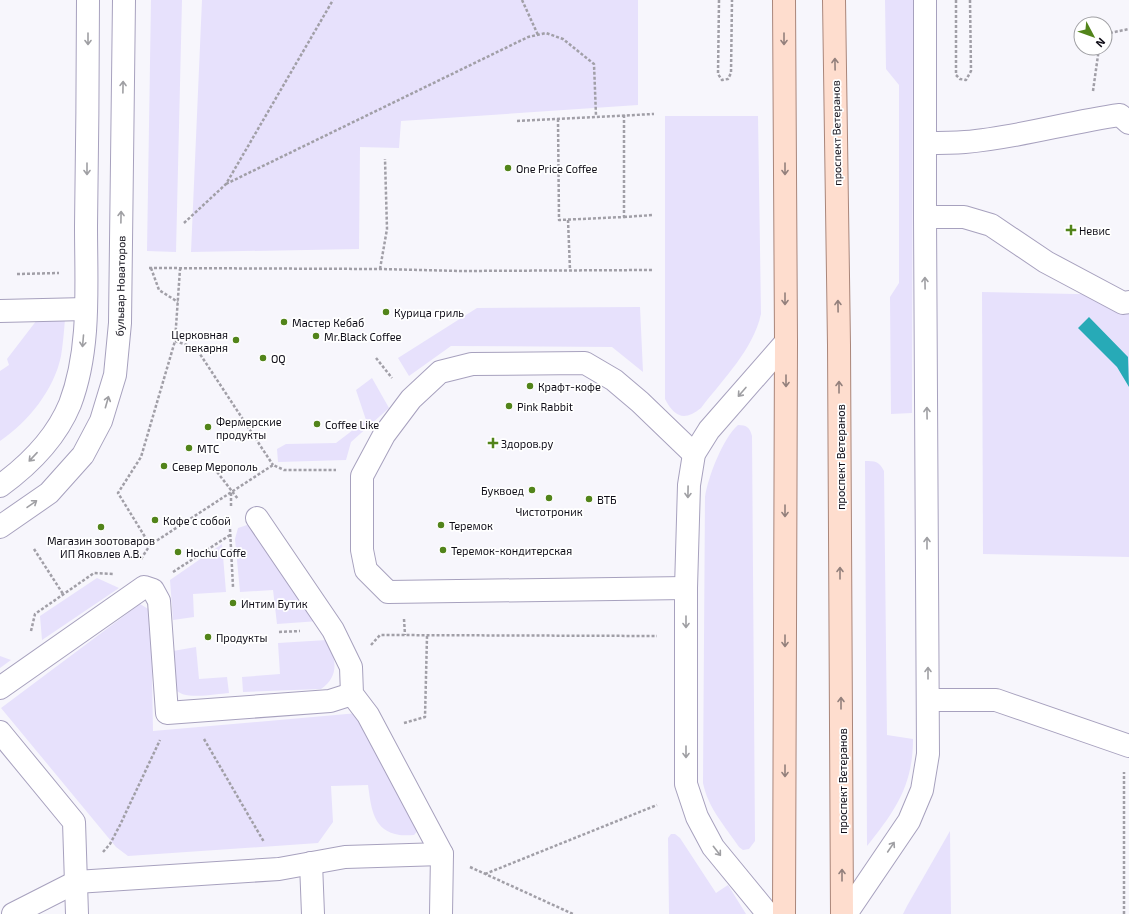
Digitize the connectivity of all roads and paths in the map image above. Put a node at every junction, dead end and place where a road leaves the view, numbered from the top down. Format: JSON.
{"nodes":[{"id":1,"x":88,"y":0,"type":"edge"},
{"id":2,"x":124,"y":0,"type":"edge"},
{"id":3,"x":333,"y":0,"type":"edge"},
{"id":4,"x":522,"y":0,"type":"edge"},
{"id":5,"x":719,"y":0,"type":"edge"},
{"id":6,"x":732,"y":0,"type":"edge"},
{"id":7,"x":784,"y":0,"type":"edge"},
{"id":8,"x":834,"y":0,"type":"edge"},
{"id":9,"x":925,"y":0,"type":"edge"},
{"id":10,"x":956,"y":0,"type":"edge"},
{"id":11,"x":970,"y":0,"type":"edge"},
{"id":12,"x":1129,"y":29,"type":"edge"},
{"id":13,"x":1113,"y":32,"type":"edge"},
{"id":14,"x":538,"y":35,"type":"junction"},
{"id":15,"x":1098,"y":56,"type":"edge"},
{"id":16,"x":654,"y":114,"type":"dead end"},
{"id":17,"x":624,"y":115,"type":"junction"},
{"id":18,"x":596,"y":116,"type":"junction"},
{"id":19,"x":558,"y":119,"type":"junction"},
{"id":20,"x":1089,"y":119,"type":"junction"},
{"id":21,"x":518,"y":121,"type":"dead end"},
{"id":22,"x":1129,"y":123,"type":"edge"},
{"id":23,"x":925,"y":143,"type":"junction"},
{"id":24,"x":385,"y":159,"type":"dead end"},
{"id":25,"x":226,"y":184,"type":"junction"},
{"id":26,"x":653,"y":215,"type":"dead end"},
{"id":27,"x":624,"y":217,"type":"junction"},
{"id":28,"x":925,"y":217,"type":"junction"},
{"id":29,"x":568,"y":220,"type":"junction"},
{"id":30,"x":184,"y":223,"type":"dead end"},
{"id":31,"x":147,"y":268,"type":"dead end"},
{"id":32,"x":151,"y":268,"type":"junction"},
{"id":33,"x":380,"y":268,"type":"junction"},
{"id":34,"x":180,"y":269,"type":"junction"},
{"id":35,"x":570,"y":270,"type":"junction"},
{"id":36,"x":652,"y":270,"type":"dead end"},
{"id":37,"x":65,"y":272,"type":"dead end"},
{"id":38,"x":18,"y":274,"type":"dead end"},
{"id":39,"x":178,"y":302,"type":"junction"},
{"id":40,"x":1129,"y":302,"type":"edge"},
{"id":41,"x":86,"y":309,"type":"junction"},
{"id":42,"x":0,"y":311,"type":"edge"},
{"id":43,"x":175,"y":341,"type":"junction"},
{"id":44,"x":786,"y":342,"type":"junction"},
{"id":45,"x":694,"y":454,"type":"junction"},
{"id":46,"x":273,"y":466,"type":"dead end"},
{"id":47,"x":214,"y":468,"type":"dead end"},
{"id":48,"x":0,"y":486,"type":"edge"},
{"id":49,"x":231,"y":492,"type":"junction"},
{"id":50,"x":231,"y":514,"type":"dead end"},
{"id":51,"x":257,"y":518,"type":"joint"},
{"id":52,"x":0,"y":526,"type":"edge"},
{"id":53,"x":230,"y":528,"type":"dead end"},
{"id":54,"x":230,"y":535,"type":"junction"},
{"id":55,"x":150,"y":544,"type":"dead end"},
{"id":56,"x":34,"y":549,"type":"dead end"},
{"id":57,"x":114,"y":574,"type":"dead end"},
{"id":58,"x":233,"y":587,"type":"dead end"},
{"id":59,"x":686,"y":588,"type":"junction"},
{"id":60,"x":153,"y":590,"type":"junction"},
{"id":61,"x":63,"y":594,"type":"junction"},
{"id":62,"x":29,"y":634,"type":"dead end"},
{"id":63,"x":427,"y":636,"type":"junction"},
{"id":64,"x":657,"y":636,"type":"dead end"},
{"id":65,"x":351,"y":667,"type":"junction"},
{"id":66,"x":0,"y":688,"type":"edge"},
{"id":67,"x":352,"y":694,"type":"junction"},
{"id":68,"x":928,"y":700,"type":"junction"},
{"id":69,"x":425,"y":717,"type":"dead end"},
{"id":70,"x":0,"y":732,"type":"edge"},
{"id":71,"x":162,"y":736,"type":"dead end"},
{"id":72,"x":204,"y":738,"type":"dead end"},
{"id":73,"x":1127,"y":745,"type":"edge"},
{"id":74,"x":657,"y":805,"type":"dead end"},
{"id":75,"x":110,"y":844,"type":"dead end"},
{"id":76,"x":442,"y":854,"type":"junction"},
{"id":77,"x":312,"y":863,"type":"junction"},
{"id":78,"x":279,"y":869,"type":"junction"},
{"id":79,"x":485,"y":874,"type":"junction"},
{"id":80,"x":76,"y":882,"type":"junction"},
{"id":81,"x":13,"y":914,"type":"edge"},
{"id":82,"x":77,"y":914,"type":"edge"},
{"id":83,"x":313,"y":914,"type":"edge"},
{"id":84,"x":441,"y":914,"type":"edge"},
{"id":85,"x":573,"y":914,"type":"edge"},
{"id":86,"x":768,"y":914,"type":"edge"},
{"id":87,"x":784,"y":914,"type":"edge"},
{"id":88,"x":842,"y":914,"type":"edge"},
{"id":89,"x":846,"y":914,"type":"edge"},
{"id":90,"x":1124,"y":914,"type":"edge"}],
"edges":[{"from":1,"to":41,"type":"street","one_way":true},
{"from":52,"to":2,"type":"street","name":"бульвар Новаторов","one_way":true},
{"from":3,"to":25,"type":"path"},
{"from":4,"to":14,"type":"path"},
{"from":5,"to":6,"type":"path"},
{"from":7,"to":44,"type":"main road","one_way":true},
{"from":88,"to":8,"type":"main road","name":"проспект Ветеранов","one_way":true},
{"from":9,"to":23,"type":"street"},
{"from":10,"to":11,"type":"path"},
{"from":12,"to":13,"type":"path"},
{"from":14,"to":18,"type":"path"},
{"from":14,"to":25,"type":"path"},
{"from":15,"to":20,"type":"path"},
{"from":16,"to":17,"type":"path"},
{"from":17,"to":18,"type":"path"},
{"from":17,"to":27,"type":"path"},
{"from":18,"to":19,"type":"path"},
{"from":19,"to":21,"type":"path"},
{"from":19,"to":29,"type":"path"},
{"from":20,"to":22,"type":"street"},
{"from":20,"to":23,"type":"street"},
{"from":23,"to":28,"type":"street"},
{"from":24,"to":33,"type":"path"},
{"from":25,"to":30,"type":"path"},
{"from":26,"to":27,"type":"path"},
{"from":27,"to":29,"type":"path"},
{"from":28,"to":40,"type":"street"},
{"from":68,"to":28,"type":"street","one_way":true},
{"from":29,"to":35,"type":"path"},
{"from":31,"to":32,"type":"path"},
{"from":32,"to":34,"type":"path"},
{"from":32,"to":39,"type":"path"},
{"from":33,"to":34,"type":"path"},
{"from":33,"to":35,"type":"path"},
{"from":34,"to":39,"type":"path"},
{"from":35,"to":36,"type":"path"},
{"from":37,"to":38,"type":"path"},
{"from":39,"to":43,"type":"path"},
{"from":41,"to":42,"type":"street"},
{"from":41,"to":48,"type":"street","one_way":true},
{"from":43,"to":46,"type":"path"},
{"from":43,"to":55,"type":"path"},
{"from":44,"to":45,"type":"street","one_way":true},
{"from":44,"to":87,"type":"main road","one_way":true},
{"from":45,"to":59,"type":"street","one_way":true},
{"from":45,"to":59,"type":"street"},
{"from":47,"to":49,"type":"path"},
{"from":49,"to":50,"type":"path"},
{"from":49,"to":51,"type":"path"},
{"from":51,"to":65,"type":"street"},
{"from":53,"to":54,"type":"path"},
{"from":54,"to":58,"type":"path"},
{"from":54,"to":60,"type":"path"},
{"from":56,"to":61,"type":"path"},
{"from":57,"to":61,"type":"path"},
{"from":59,"to":86,"type":"street","one_way":true},
{"from":60,"to":66,"type":"street"},
{"from":60,"to":67,"type":"street"},
{"from":61,"to":62,"type":"path"},
{"from":63,"to":64,"type":"path"},
{"from":63,"to":65,"type":"path"},
{"from":63,"to":69,"type":"path"},
{"from":65,"to":67,"type":"street"},
{"from":67,"to":76,"type":"street"},
{"from":68,"to":73,"type":"street"},
{"from":89,"to":68,"type":"street","one_way":true},
{"from":70,"to":80,"type":"street"},
{"from":71,"to":75,"type":"path"},
{"from":72,"to":78,"type":"path"},
{"from":73,"to":90,"type":"path"},
{"from":74,"to":79,"type":"path"},
{"from":76,"to":77,"type":"street"},
{"from":76,"to":79,"type":"path"},
{"from":76,"to":84,"type":"street"},
{"from":77,"to":78,"type":"street"},
{"from":77,"to":83,"type":"street"},
{"from":78,"to":80,"type":"street"},
{"from":79,"to":85,"type":"path"},
{"from":80,"to":81,"type":"street"},
{"from":80,"to":82,"type":"street"}]}
